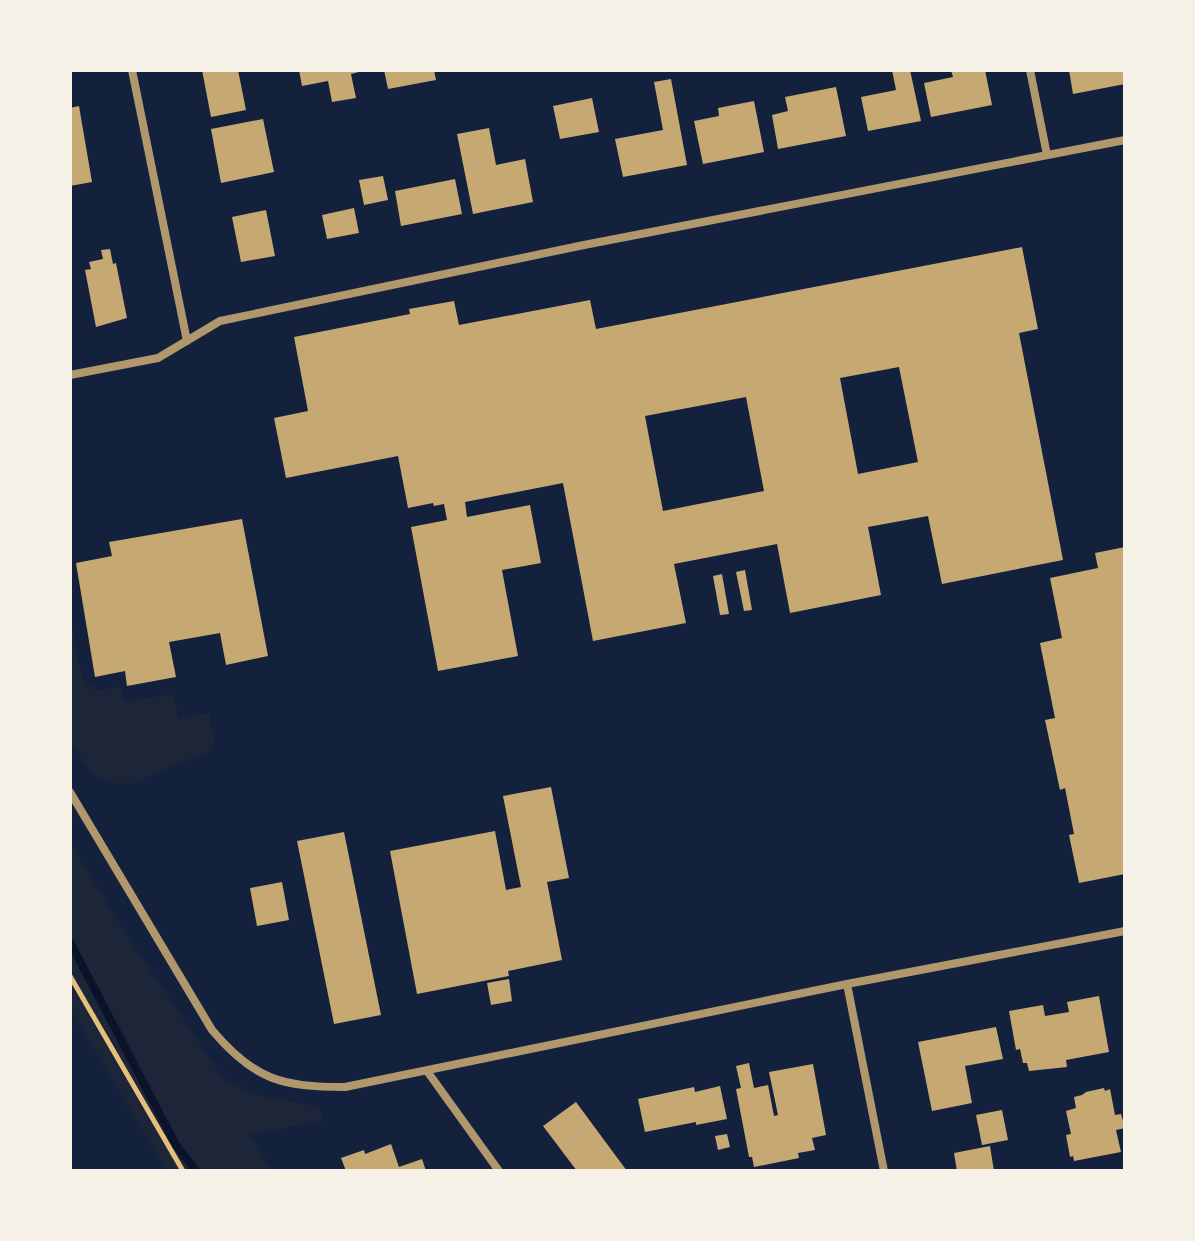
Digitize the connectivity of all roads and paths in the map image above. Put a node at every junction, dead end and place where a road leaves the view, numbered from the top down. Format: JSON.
{"nodes":[{"id":1,"x":132,"y":70,"type":"edge"},
{"id":2,"x":1030,"y":70,"type":"edge"},
{"id":3,"x":1125,"y":140,"type":"edge"},
{"id":4,"x":1047,"y":155,"type":"junction"},
{"id":5,"x":187,"y":341,"type":"junction"},
{"id":6,"x":70,"y":375,"type":"edge"},
{"id":7,"x":70,"y":792,"type":"edge"},
{"id":8,"x":1125,"y":931,"type":"edge"},
{"id":9,"x":70,"y":976,"type":"edge"},
{"id":10,"x":847,"y":984,"type":"junction"},
{"id":11,"x":427,"y":1071,"type":"junction"},
{"id":12,"x":183,"y":1171,"type":"edge"},
{"id":13,"x":499,"y":1171,"type":"edge"},
{"id":14,"x":884,"y":1171,"type":"edge"}],
"edges":[{"from":1,"to":5,"type":"street"},
{"from":2,"to":4,"type":"street"},
{"from":3,"to":4,"type":"street"},
{"from":4,"to":5,"type":"street"},
{"from":5,"to":6,"type":"street"},
{"from":7,"to":11,"type":"street"},
{"from":8,"to":10,"type":"street"},
{"from":9,"to":12,"type":"path"},
{"from":10,"to":11,"type":"street"},
{"from":10,"to":14,"type":"street"},
{"from":11,"to":13,"type":"street"}]}
